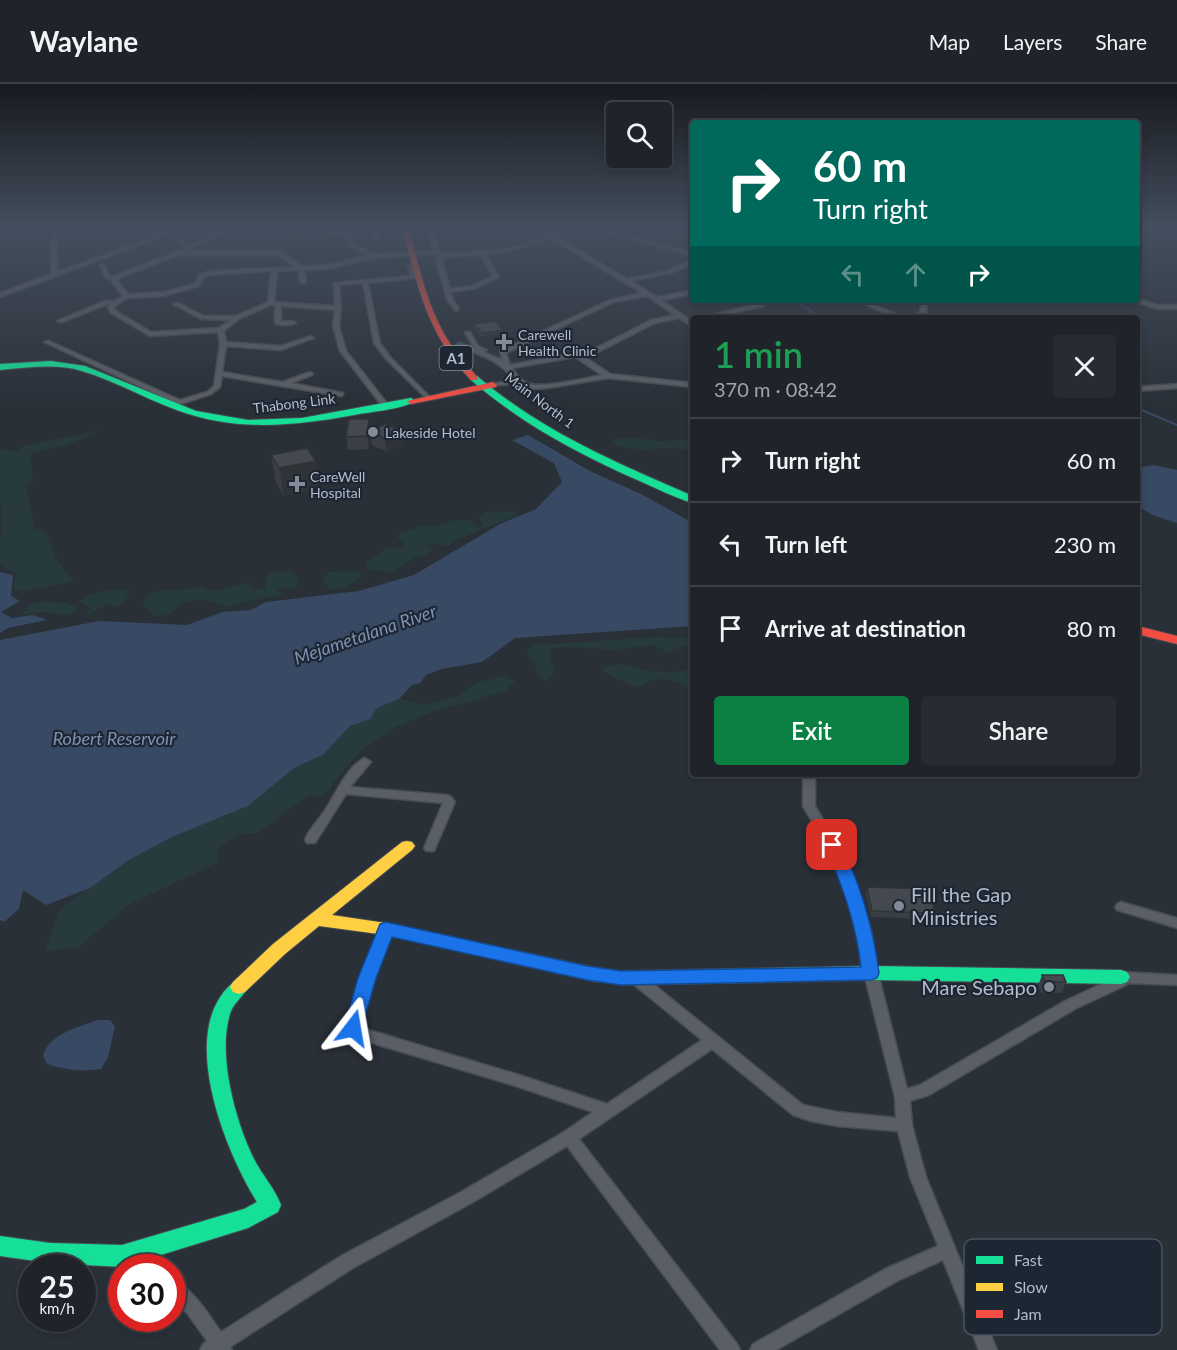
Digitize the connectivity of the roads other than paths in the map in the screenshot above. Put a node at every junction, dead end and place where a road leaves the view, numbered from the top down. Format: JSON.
{"nodes":[{"id":1,"x":28,"y":285,"type":"edge"},
{"id":2,"x":117,"y":285,"type":"edge"},
{"id":3,"x":197,"y":285,"type":"edge"},
{"id":4,"x":273,"y":285,"type":"edge"},
{"id":5,"x":336,"y":285,"type":"edge"},
{"id":6,"x":366,"y":285,"type":"edge"},
{"id":7,"x":422,"y":285,"type":"edge"},
{"id":8,"x":427,"y":285,"type":"edge"},
{"id":9,"x":446,"y":285,"type":"edge"},
{"id":10,"x":478,"y":285,"type":"edge"},
{"id":11,"x":632,"y":285,"type":"edge"},
{"id":12,"x":448,"y":291,"type":"junction"},
{"id":13,"x":690,"y":293,"type":"edge"},
{"id":14,"x":648,"y":294,"type":"junction"},
{"id":15,"x":0,"y":295,"type":"edge"},
{"id":16,"x":126,"y":296,"type":"junction"},
{"id":17,"x":656,"y":299,"type":"junction"},
{"id":18,"x":1140,"y":302,"type":"edge"},
{"id":19,"x":115,"y":303,"type":"junction"},
{"id":20,"x":270,"y":303,"type":"junction"},
{"id":21,"x":865,"y":303,"type":"edge"},
{"id":22,"x":176,"y":304,"type":"dead end"},
{"id":23,"x":278,"y":304,"type":"junction"},
{"id":24,"x":762,"y":305,"type":"dead end"},
{"id":25,"x":1177,"y":307,"type":"edge"},
{"id":26,"x":338,"y":308,"type":"junction"},
{"id":27,"x":1165,"y":308,"type":"junction"},
{"id":28,"x":456,"y":309,"type":"dead end"},
{"id":29,"x":1177,"y":313,"type":"edge"},
{"id":30,"x":716,"y":315,"type":"edge"},
{"id":31,"x":895,"y":315,"type":"edge"},
{"id":32,"x":237,"y":318,"type":"junction"},
{"id":33,"x":689,"y":320,"type":"edge"},
{"id":34,"x":60,"y":321,"type":"dead end"},
{"id":35,"x":293,"y":323,"type":"dead end"},
{"id":36,"x":221,"y":330,"type":"junction"},
{"id":37,"x":468,"y":333,"type":"dead end"},
{"id":38,"x":311,"y":338,"type":"dead end"},
{"id":39,"x":47,"y":342,"type":"dead end"},
{"id":40,"x":222,"y":344,"type":"junction"},
{"id":41,"x":459,"y":345,"type":"junction"},
{"id":42,"x":281,"y":348,"type":"junction"},
{"id":43,"x":502,"y":352,"type":"junction"},
{"id":44,"x":578,"y":355,"type":"junction"},
{"id":45,"x":279,"y":357,"type":"dead end"},
{"id":46,"x":0,"y":367,"type":"edge"},
{"id":47,"x":508,"y":367,"type":"junction"},
{"id":48,"x":219,"y":373,"type":"junction"},
{"id":49,"x":310,"y":374,"type":"dead end"},
{"id":50,"x":608,"y":376,"type":"junction"},
{"id":51,"x":519,"y":381,"type":"junction"},
{"id":52,"x":282,"y":384,"type":"junction"},
{"id":53,"x":690,"y":385,"type":"edge"},
{"id":54,"x":488,"y":386,"type":"junction"},
{"id":55,"x":1177,"y":386,"type":"edge"},
{"id":56,"x":1140,"y":389,"type":"edge"},
{"id":57,"x":1159,"y":389,"type":"junction"},
{"id":58,"x":1177,"y":393,"type":"edge"},
{"id":59,"x":341,"y":394,"type":"dead end"},
{"id":60,"x":428,"y":398,"type":"junction"},
{"id":61,"x":176,"y":404,"type":"junction"},
{"id":62,"x":385,"y":406,"type":"junction"},
{"id":63,"x":690,"y":499,"type":"edge"},
{"id":64,"x":1140,"y":631,"type":"edge"},
{"id":65,"x":1177,"y":640,"type":"edge"},
{"id":66,"x":365,"y":762,"type":"dead end"},
{"id":67,"x":809,"y":777,"type":"edge"},
{"id":68,"x":341,"y":790,"type":"junction"},
{"id":69,"x":311,"y":840,"type":"dead end"},
{"id":70,"x":407,"y":846,"type":"dead end"},
{"id":71,"x":430,"y":848,"type":"dead end"},
{"id":72,"x":1121,"y":907,"type":"dead end"},
{"id":73,"x":316,"y":919,"type":"junction"},
{"id":74,"x":1177,"y":923,"type":"edge"},
{"id":75,"x":386,"y":929,"type":"junction"},
{"id":76,"x":871,"y":973,"type":"junction"},
{"id":77,"x":1121,"y":977,"type":"junction"},
{"id":78,"x":637,"y":979,"type":"junction"},
{"id":79,"x":1177,"y":980,"type":"edge"},
{"id":80,"x":714,"y":1040,"type":"junction"},
{"id":81,"x":902,"y":1097,"type":"junction"},
{"id":82,"x":609,"y":1111,"type":"junction"},
{"id":83,"x":904,"y":1125,"type":"junction"},
{"id":84,"x":569,"y":1137,"type":"junction"},
{"id":85,"x":0,"y":1246,"type":"edge"},
{"id":86,"x":946,"y":1251,"type":"junction"},
{"id":87,"x":129,"y":1254,"type":"edge"},
{"id":88,"x":108,"y":1255,"type":"edge"},
{"id":89,"x":964,"y":1293,"type":"edge"},
{"id":90,"x":186,"y":1301,"type":"edge"},
{"id":91,"x":982,"y":1335,"type":"edge"},
{"id":92,"x":217,"y":1348,"type":"edge"},
{"id":93,"x":731,"y":1350,"type":"edge"},
{"id":94,"x":759,"y":1350,"type":"edge"},
{"id":95,"x":988,"y":1350,"type":"edge"}],
"edges":[{"from":1,"to":15,"type":"street"},
{"from":2,"to":16,"type":"street"},
{"from":3,"to":16,"type":"street"},
{"from":4,"to":20,"type":"street"},
{"from":5,"to":26,"type":"street"},
{"from":6,"to":60,"type":"street"},
{"from":7,"to":54,"type":"main road","name":"Main North 1","number":"A1"},
{"from":8,"to":41,"type":"main road","name":"Main North 1","number":"A1"},
{"from":9,"to":12,"type":"street"},
{"from":10,"to":12,"type":"street"},
{"from":11,"to":14,"type":"street"},
{"from":12,"to":28,"type":"street"},
{"from":13,"to":17,"type":"street"},
{"from":14,"to":17,"type":"street"},
{"from":14,"to":43,"type":"street"},
{"from":16,"to":19,"type":"street"},
{"from":17,"to":33,"type":"street"},
{"from":18,"to":27,"type":"street"},
{"from":19,"to":34,"type":"street"},
{"from":19,"to":36,"type":"street"},
{"from":20,"to":23,"type":"street"},
{"from":20,"to":32,"type":"street"},
{"from":21,"to":31,"type":"street"},
{"from":22,"to":32,"type":"street"},
{"from":23,"to":26,"type":"street"},
{"from":23,"to":35,"type":"street"},
{"from":24,"to":30,"type":"street"},
{"from":25,"to":27,"type":"street"},
{"from":26,"to":62,"type":"street"},
{"from":27,"to":29,"type":"street"},
{"from":32,"to":36,"type":"street"},
{"from":33,"to":44,"type":"street"},
{"from":36,"to":40,"type":"street"},
{"from":37,"to":43,"type":"street"},
{"from":38,"to":42,"type":"street"},
{"from":39,"to":61,"type":"street"},
{"from":40,"to":42,"type":"street"},
{"from":40,"to":48,"type":"street"},
{"from":41,"to":47,"type":"street"},
{"from":41,"to":54,"type":"main road","name":"Main North 1","number":"A1"},
{"from":42,"to":45,"type":"street"},
{"from":43,"to":47,"type":"street"},
{"from":44,"to":47,"type":"street"},
{"from":44,"to":50,"type":"street"},
{"from":46,"to":61,"type":"main road","name":"Thabong Link"},
{"from":47,"to":51,"type":"street"},
{"from":48,"to":52,"type":"street"},
{"from":48,"to":61,"type":"street"},
{"from":49,"to":52,"type":"street"},
{"from":50,"to":51,"type":"street"},
{"from":50,"to":53,"type":"street"},
{"from":51,"to":54,"type":"street"},
{"from":52,"to":59,"type":"street"},
{"from":54,"to":60,"type":"main road","name":"Thabong Link"},
{"from":54,"to":63,"type":"main road","name":"Main North 1","number":"A1"},
{"from":55,"to":57,"type":"street"},
{"from":56,"to":57,"type":"street"},
{"from":57,"to":58,"type":"street"},
{"from":60,"to":62,"type":"main road","name":"Thabong Link"},
{"from":61,"to":62,"type":"main road","name":"Thabong Link"},
{"from":64,"to":65,"type":"main road"},
{"from":66,"to":68,"type":"street"},
{"from":67,"to":76,"type":"street"},
{"from":68,"to":69,"type":"street"},
{"from":68,"to":71,"type":"street"},
{"from":70,"to":73,"type":"main road"},
{"from":72,"to":74,"type":"street"},
{"from":73,"to":75,"type":"main road"},
{"from":73,"to":87,"type":"main road"},
{"from":75,"to":78,"type":"main road"},
{"from":75,"to":82,"type":"street"},
{"from":76,"to":77,"type":"main road"},
{"from":76,"to":78,"type":"main road"},
{"from":76,"to":81,"type":"street"},
{"from":77,"to":79,"type":"street"},
{"from":77,"to":81,"type":"street"},
{"from":78,"to":80,"type":"street"},
{"from":80,"to":82,"type":"street"},
{"from":80,"to":83,"type":"street"},
{"from":81,"to":83,"type":"street"},
{"from":82,"to":84,"type":"street"},
{"from":83,"to":86,"type":"street"},
{"from":84,"to":92,"type":"street"},
{"from":84,"to":93,"type":"street"},
{"from":85,"to":88,"type":"main road"},
{"from":86,"to":89,"type":"street"},
{"from":86,"to":94,"type":"street"},
{"from":90,"to":92,"type":"street"},
{"from":91,"to":95,"type":"street"}]}
